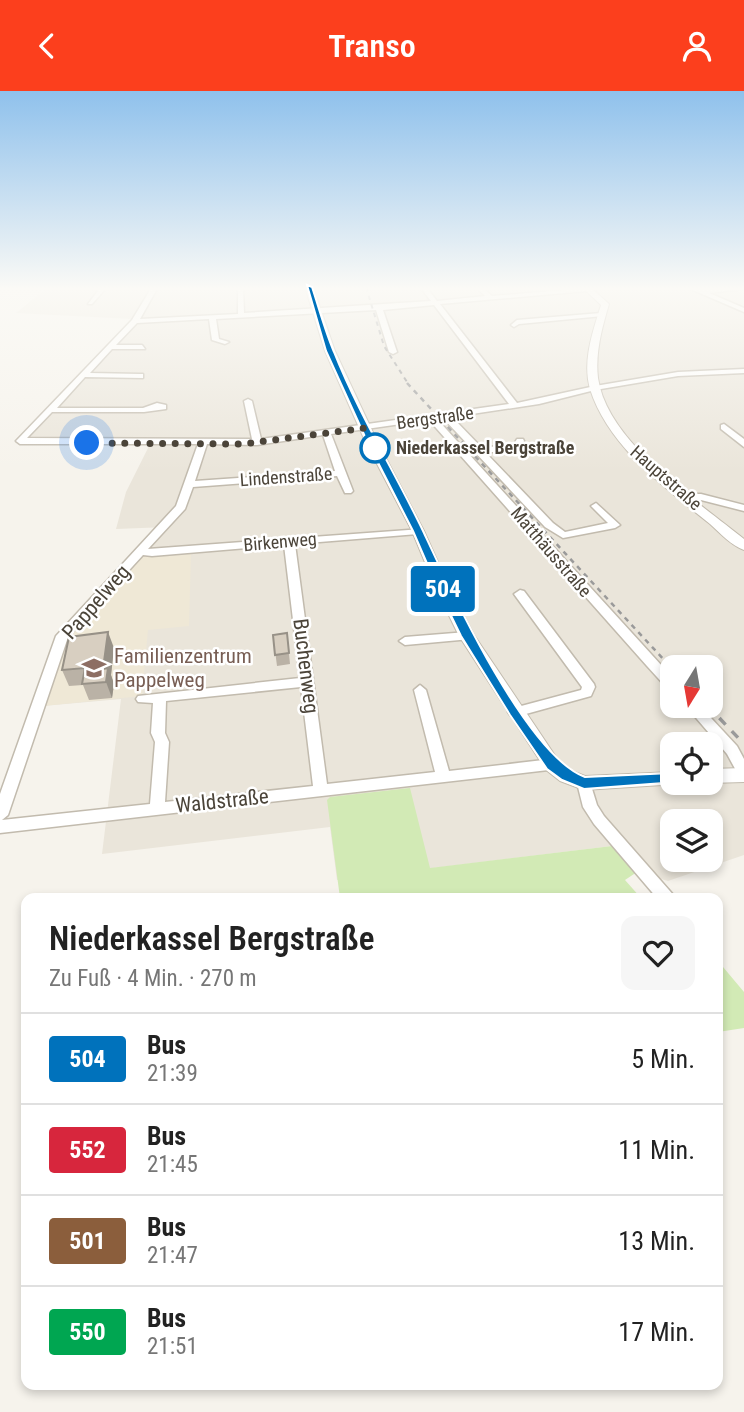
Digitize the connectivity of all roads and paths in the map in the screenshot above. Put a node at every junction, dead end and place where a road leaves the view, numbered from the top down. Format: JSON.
{"nodes":[{"id":1,"x":108,"y":349,"type":"edge"},
{"id":2,"x":329,"y":349,"type":"edge"},
{"id":3,"x":392,"y":349,"type":"edge"},
{"id":4,"x":471,"y":349,"type":"edge"},
{"id":5,"x":593,"y":349,"type":"edge"},
{"id":6,"x":393,"y":352,"type":"dead end"},
{"id":7,"x":744,"y":371,"type":"edge"},
{"id":8,"x":84,"y":375,"type":"junction"},
{"id":9,"x":140,"y":376,"type":"dead end"},
{"id":10,"x":595,"y":388,"type":"junction"},
{"id":11,"x":248,"y":401,"type":"dead end"},
{"id":12,"x":515,"y":406,"type":"junction"},
{"id":13,"x":50,"y":410,"type":"junction"},
{"id":14,"x":144,"y":410,"type":"dead end"},
{"id":15,"x":446,"y":416,"type":"junction"},
{"id":16,"x":432,"y":418,"type":"junction"},
{"id":17,"x":366,"y":428,"type":"junction"},
{"id":18,"x":724,"y":428,"type":"dead end"},
{"id":19,"x":326,"y":433,"type":"junction"},
{"id":20,"x":742,"y":441,"type":"edge"},
{"id":21,"x":257,"y":442,"type":"junction"},
{"id":22,"x":520,"y":442,"type":"dead end"},
{"id":23,"x":203,"y":443,"type":"junction"},
{"id":24,"x":482,"y":451,"type":"junction"},
{"id":25,"x":341,"y":473,"type":"junction"},
{"id":26,"x":189,"y":484,"type":"junction"},
{"id":27,"x":348,"y":491,"type":"dead end"},
{"id":28,"x":687,"y":497,"type":"junction"},
{"id":29,"x":596,"y":506,"type":"dead end"},
{"id":30,"x":744,"y":508,"type":"edge"},
{"id":31,"x":418,"y":531,"type":"junction"},
{"id":32,"x":289,"y":542,"type":"junction"},
{"id":33,"x":744,"y":546,"type":"edge"},
{"id":34,"x":141,"y":551,"type":"junction"},
{"id":35,"x":520,"y":594,"type":"dead end"},
{"id":36,"x":467,"y":636,"type":"junction"},
{"id":37,"x":405,"y":641,"type":"dead end"},
{"id":38,"x":660,"y":672,"type":"edge"},
{"id":39,"x":308,"y":682,"type":"junction"},
{"id":40,"x":420,"y":690,"type":"dead end"},
{"id":41,"x":160,"y":697,"type":"junction"},
{"id":42,"x":143,"y":699,"type":"dead end"},
{"id":43,"x":515,"y":712,"type":"junction"},
{"id":44,"x":703,"y":718,"type":"edge"},
{"id":45,"x":552,"y":765,"type":"junction"},
{"id":46,"x":744,"y":773,"type":"edge"},
{"id":47,"x":723,"y":775,"type":"edge"},
{"id":48,"x":443,"y":777,"type":"junction"},
{"id":49,"x":660,"y":780,"type":"edge"},
{"id":50,"x":584,"y":783,"type":"junction"},
{"id":51,"x":321,"y":791,"type":"junction"},
{"id":52,"x":157,"y":808,"type":"junction"},
{"id":53,"x":0,"y":815,"type":"edge"},
{"id":54,"x":0,"y":827,"type":"edge"},
{"id":55,"x":664,"y":893,"type":"edge"}],
"edges":[{"from":1,"to":8,"type":"street"},
{"from":2,"to":17,"type":"street"},
{"from":3,"to":6,"type":"street"},
{"from":4,"to":12,"type":"street"},
{"from":5,"to":10,"type":"street","name":"Hauptstraße"},
{"from":7,"to":10,"type":"street","name":"Bergstraße"},
{"from":8,"to":9,"type":"street"},
{"from":8,"to":13,"type":"street"},
{"from":10,"to":12,"type":"street","name":"Bergstraße"},
{"from":10,"to":28,"type":"street","name":"Hauptstraße"},
{"from":11,"to":21,"type":"street"},
{"from":12,"to":15,"type":"street","name":"Bergstraße"},
{"from":13,"to":14,"type":"street"},
{"from":13,"to":23,"type":"street","name":"Bergstraße"},
{"from":15,"to":16,"type":"street","name":"Bergstraße"},
{"from":15,"to":24,"type":"street"},
{"from":16,"to":17,"type":"street","name":"Bergstraße"},
{"from":16,"to":38,"type":"street","name":"Matthäusstraße"},
{"from":17,"to":19,"type":"street","name":"Bergstraße"},
{"from":17,"to":31,"type":"street"},
{"from":18,"to":20,"type":"street"},
{"from":19,"to":21,"type":"street","name":"Bergstraße"},
{"from":19,"to":25,"type":"street","name":"Lindenstraße"},
{"from":21,"to":23,"type":"street","name":"Bergstraße"},
{"from":22,"to":24,"type":"street"},
{"from":23,"to":26,"type":"street","name":"Pappelweg"},
{"from":24,"to":29,"type":"street"},
{"from":25,"to":26,"type":"street","name":"Lindenstraße"},
{"from":25,"to":27,"type":"street"},
{"from":26,"to":34,"type":"street","name":"Pappelweg"},
{"from":28,"to":30,"type":"street"},
{"from":28,"to":33,"type":"street","name":"Hauptstraße"},
{"from":31,"to":32,"type":"street","name":"Birkenweg"},
{"from":31,"to":36,"type":"street"},
{"from":32,"to":34,"type":"street","name":"Birkenweg"},
{"from":32,"to":39,"type":"street","name":"Buchenweg"},
{"from":34,"to":53,"type":"street","name":"Pappelweg"},
{"from":35,"to":43,"type":"street"},
{"from":36,"to":37,"type":"street"},
{"from":36,"to":43,"type":"street"},
{"from":39,"to":41,"type":"street"},
{"from":39,"to":51,"type":"street","name":"Buchenweg"},
{"from":40,"to":48,"type":"street"},
{"from":41,"to":42,"type":"street"},
{"from":41,"to":52,"type":"street"},
{"from":43,"to":45,"type":"street"},
{"from":44,"to":46,"type":"street"},
{"from":45,"to":48,"type":"street","name":"Waldstraße"},
{"from":45,"to":50,"type":"street"},
{"from":46,"to":47,"type":"street"},
{"from":48,"to":51,"type":"street","name":"Waldstraße"},
{"from":49,"to":50,"type":"street"},
{"from":50,"to":55,"type":"street"},
{"from":51,"to":52,"type":"street","name":"Waldstraße"},
{"from":52,"to":54,"type":"street","name":"Waldstraße"}]}
